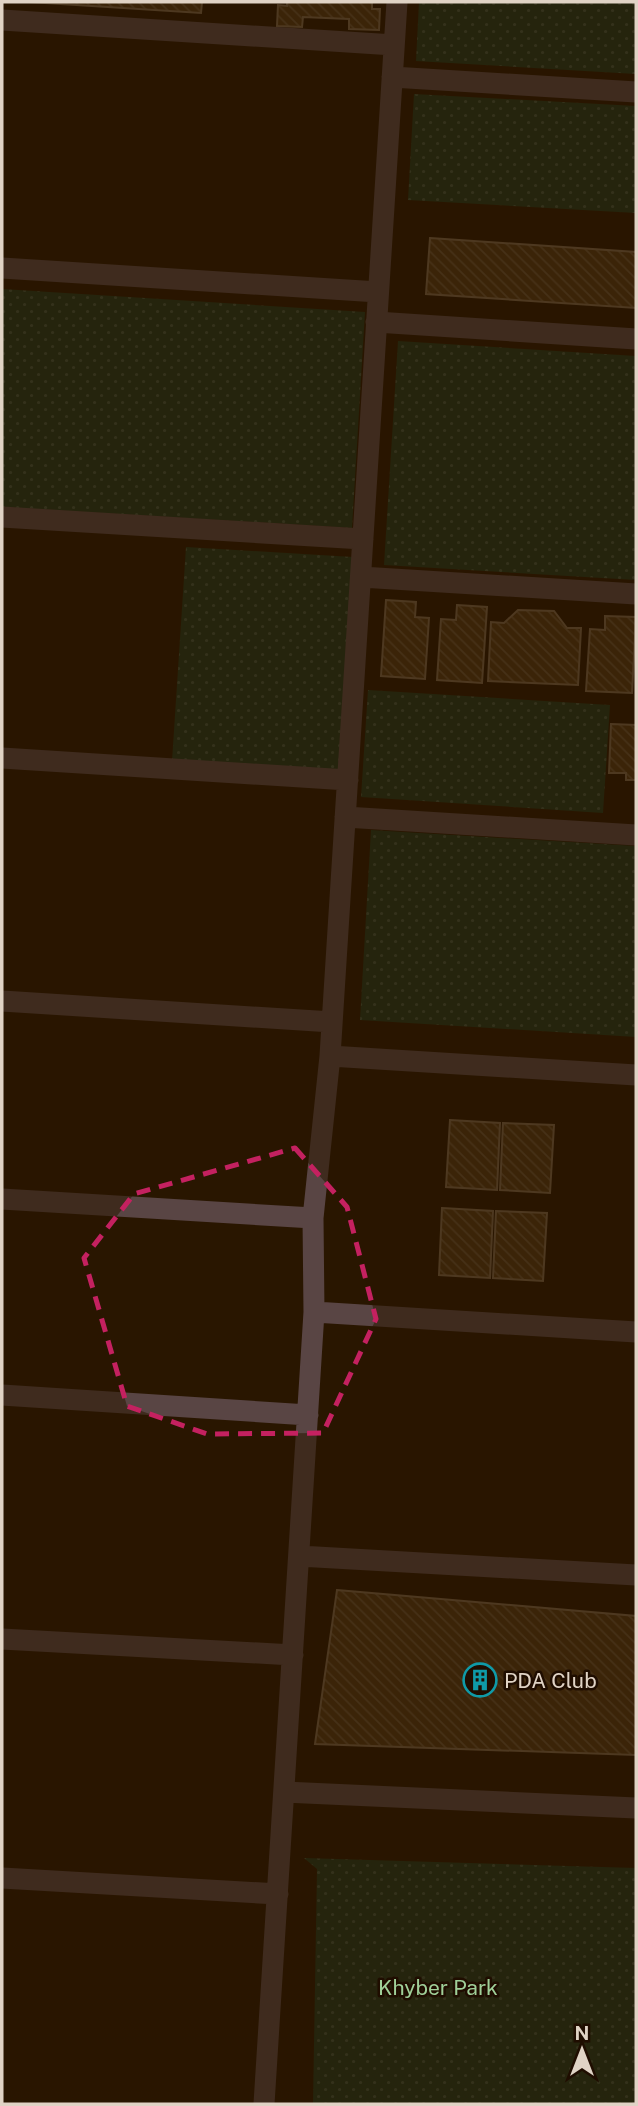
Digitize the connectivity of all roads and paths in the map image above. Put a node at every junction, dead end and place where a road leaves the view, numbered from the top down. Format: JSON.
{"nodes":[{"id":1,"x":397,"y":2,"type":"edge"},
{"id":2,"x":2,"y":20,"type":"edge"},
{"id":3,"x":394,"y":45,"type":"junction"},
{"id":4,"x":392,"y":77,"type":"junction"},
{"id":5,"x":636,"y":92,"type":"edge"},
{"id":6,"x":2,"y":268,"type":"edge"},
{"id":7,"x":379,"y":292,"type":"junction"},
{"id":8,"x":376,"y":323,"type":"junction"},
{"id":9,"x":636,"y":339,"type":"edge"},
{"id":10,"x":2,"y":517,"type":"edge"},
{"id":11,"x":363,"y":539,"type":"junction"},
{"id":12,"x":361,"y":577,"type":"junction"},
{"id":13,"x":636,"y":594,"type":"edge"},
{"id":14,"x":2,"y":758,"type":"edge"},
{"id":15,"x":348,"y":780,"type":"junction"},
{"id":16,"x":345,"y":817,"type":"junction"},
{"id":17,"x":636,"y":835,"type":"edge"},
{"id":18,"x":2,"y":1001,"type":"edge"},
{"id":19,"x":332,"y":1022,"type":"junction"},
{"id":20,"x":330,"y":1056,"type":"junction"},
{"id":21,"x":636,"y":1074,"type":"edge"},
{"id":22,"x":2,"y":1199,"type":"edge"},
{"id":23,"x":313,"y":1218,"type":"junction"},
{"id":24,"x":314,"y":1312,"type":"junction"},
{"id":25,"x":636,"y":1332,"type":"edge"},
{"id":26,"x":2,"y":1395,"type":"edge"},
{"id":27,"x":308,"y":1415,"type":"junction"},
{"id":28,"x":299,"y":1556,"type":"junction"},
{"id":29,"x":636,"y":1575,"type":"edge"},
{"id":30,"x":2,"y":1639,"type":"edge"},
{"id":31,"x":293,"y":1654,"type":"junction"},
{"id":32,"x":284,"y":1792,"type":"junction"},
{"id":33,"x":636,"y":1808,"type":"edge"},
{"id":34,"x":2,"y":1878,"type":"edge"},
{"id":35,"x":278,"y":1894,"type":"junction"},
{"id":36,"x":264,"y":2104,"type":"edge"}],
"edges":[{"from":1,"to":3,"type":"street"},
{"from":2,"to":3,"type":"street"},
{"from":3,"to":4,"type":"street"},
{"from":4,"to":5,"type":"street"},
{"from":4,"to":7,"type":"street"},
{"from":6,"to":7,"type":"street"},
{"from":7,"to":8,"type":"street"},
{"from":8,"to":9,"type":"street"},
{"from":8,"to":11,"type":"street"},
{"from":10,"to":11,"type":"street"},
{"from":11,"to":12,"type":"street"},
{"from":12,"to":13,"type":"street"},
{"from":12,"to":15,"type":"street"},
{"from":14,"to":15,"type":"street"},
{"from":15,"to":16,"type":"street"},
{"from":16,"to":17,"type":"street"},
{"from":16,"to":19,"type":"street"},
{"from":18,"to":19,"type":"street"},
{"from":19,"to":20,"type":"street"},
{"from":20,"to":21,"type":"street"},
{"from":20,"to":23,"type":"street"},
{"from":22,"to":23,"type":"street"},
{"from":23,"to":24,"type":"street"},
{"from":24,"to":25,"type":"street"},
{"from":24,"to":27,"type":"street"},
{"from":26,"to":27,"type":"street"},
{"from":27,"to":28,"type":"street"},
{"from":28,"to":29,"type":"street"},
{"from":28,"to":31,"type":"street"},
{"from":30,"to":31,"type":"street"},
{"from":31,"to":32,"type":"street"},
{"from":32,"to":33,"type":"street"},
{"from":32,"to":35,"type":"street"},
{"from":34,"to":35,"type":"street"},
{"from":35,"to":36,"type":"street"}]}
